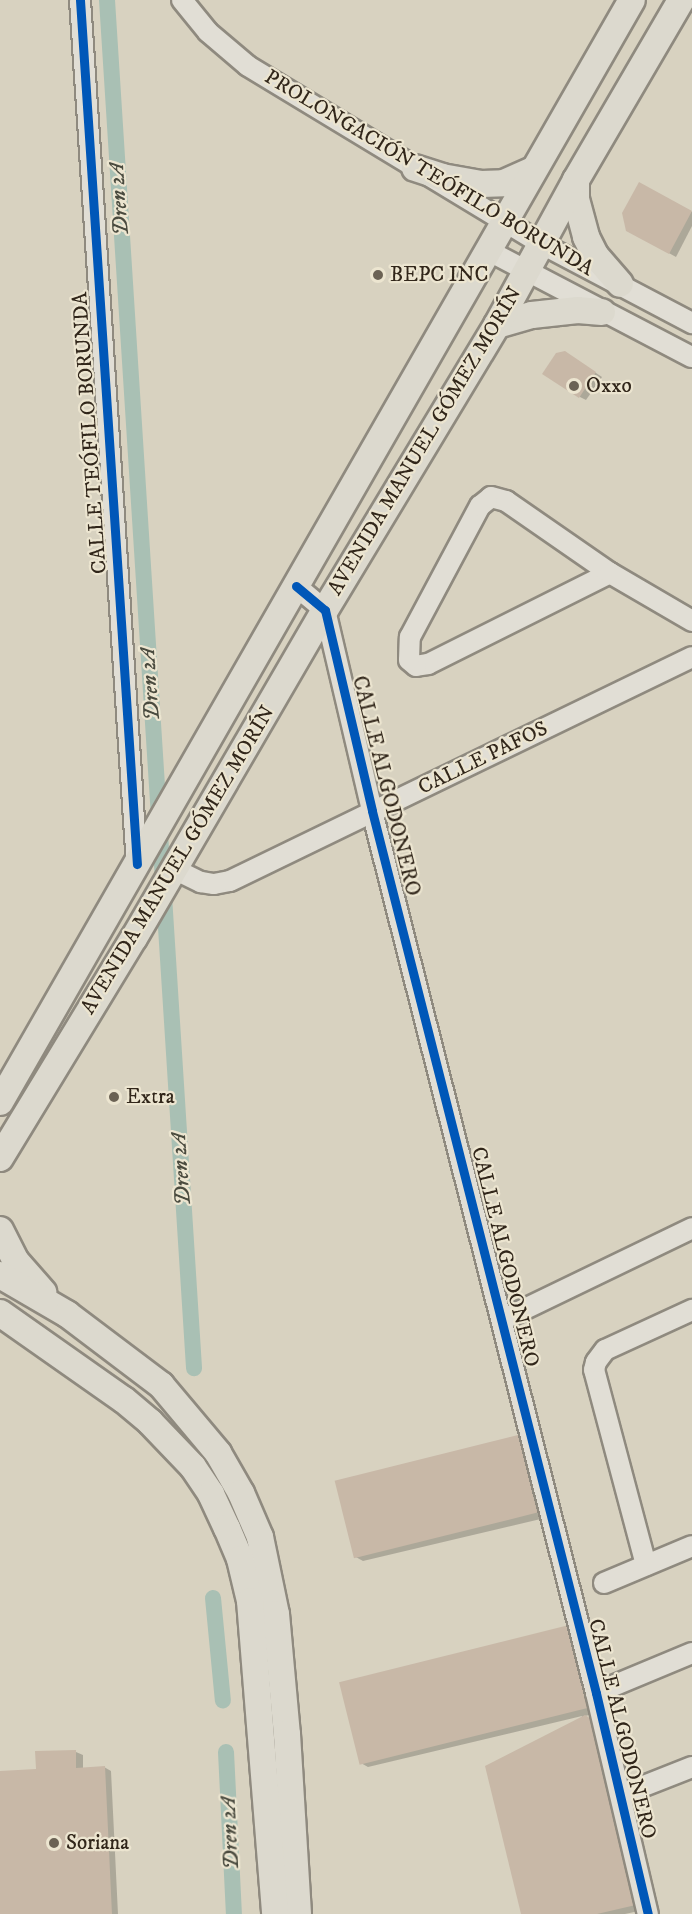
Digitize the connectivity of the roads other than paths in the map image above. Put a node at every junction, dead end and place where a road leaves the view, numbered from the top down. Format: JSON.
{"nodes":[{"id":1,"x":80,"y":0,"type":"edge"},
{"id":2,"x":182,"y":0,"type":"edge"},
{"id":3,"x":632,"y":0,"type":"edge"},
{"id":4,"x":681,"y":0,"type":"edge"},
{"id":5,"x":415,"y":168,"type":"junction"},
{"id":6,"x":533,"y":170,"type":"junction"},
{"id":7,"x":576,"y":180,"type":"junction"},
{"id":8,"x":503,"y":221,"type":"junction"},
{"id":9,"x":540,"y":243,"type":"junction"},
{"id":10,"x":487,"y":250,"type":"junction"},
{"id":11,"x":525,"y":271,"type":"junction"},
{"id":12,"x":623,"y":286,"type":"junction"},
{"id":13,"x":608,"y":315,"type":"junction"},
{"id":14,"x":692,"y":323,"type":"edge"},
{"id":15,"x":497,"y":325,"type":"junction"},
{"id":16,"x":692,"y":357,"type":"edge"},
{"id":17,"x":610,"y":573,"type":"junction"},
{"id":18,"x":296,"y":586,"type":"junction"},
{"id":19,"x":325,"y":610,"type":"junction"},
{"id":20,"x":692,"y":621,"type":"edge"},
{"id":21,"x":692,"y":657,"type":"edge"},
{"id":22,"x":372,"y":811,"type":"junction"},
{"id":23,"x":137,"y":864,"type":"junction"},
{"id":24,"x":170,"y":876,"type":"junction"},
{"id":25,"x":0,"y":1102,"type":"edge"},
{"id":26,"x":0,"y":1158,"type":"edge"},
{"id":27,"x":692,"y":1228,"type":"edge"},
{"id":28,"x":0,"y":1230,"type":"edge"},
{"id":29,"x":0,"y":1275,"type":"edge"},
{"id":30,"x":0,"y":1313,"type":"edge"},
{"id":31,"x":67,"y":1314,"type":"junction"},
{"id":32,"x":691,"y":1315,"type":"edge"},
{"id":33,"x":502,"y":1320,"type":"junction"},
{"id":34,"x":0,"y":1337,"type":"edge"},
{"id":35,"x":68,"y":1359,"type":"junction"},
{"id":36,"x":692,"y":1546,"type":"edge"},
{"id":37,"x":645,"y":1565,"type":"junction"},
{"id":38,"x":604,"y":1582,"type":"dead end"},
{"id":39,"x":692,"y":1653,"type":"edge"},
{"id":40,"x":596,"y":1693,"type":"junction"},
{"id":41,"x":692,"y":1767,"type":"edge"},
{"id":42,"x":621,"y":1795,"type":"junction"},
{"id":43,"x":275,"y":1914,"type":"edge"},
{"id":44,"x":298,"y":1914,"type":"edge"},
{"id":45,"x":648,"y":1914,"type":"edge"}],
"edges":[{"from":1,"to":23,"type":"street","name":"CALLE TEÓFILO BORUNDA"},
{"from":2,"to":5,"type":"street","name":"PROLONGACIÓN TEÓFILO BORUNDA"},
{"from":3,"to":6,"type":"main road","name":"AVENIDA MANUEL GÓMEZ MORÍN"},
{"from":4,"to":7,"type":"main road","name":"AVENIDA MANUEL GÓMEZ MORÍN"},
{"from":5,"to":6,"type":"main road"},
{"from":5,"to":8,"type":"street","name":"PROLONGACIÓN TEÓFILO BORUNDA"},
{"from":6,"to":8,"type":"main road","name":"AVENIDA MANUEL GÓMEZ MORÍN"},
{"from":7,"to":9,"type":"main road","name":"AVENIDA MANUEL GÓMEZ MORÍN"},
{"from":7,"to":12,"type":"main road"},
{"from":8,"to":9,"type":"street","name":"PROLONGACIÓN TEÓFILO BORUNDA"},
{"from":8,"to":10,"type":"main road","name":"AVENIDA MANUEL GÓMEZ MORÍN"},
{"from":9,"to":11,"type":"main road","name":"AVENIDA MANUEL GÓMEZ MORÍN"},
{"from":9,"to":12,"type":"street","name":"PROLONGACIÓN TEÓFILO BORUNDA"},
{"from":10,"to":11,"type":"street","name":"PROLONGACIÓN TEÓFILO BORUNDA"},
{"from":10,"to":18,"type":"main road","name":"AVENIDA MANUEL GÓMEZ MORÍN"},
{"from":11,"to":13,"type":"street","name":"PROLONGACIÓN TEÓFILO BORUNDA"},
{"from":11,"to":15,"type":"main road","name":"AVENIDA MANUEL GÓMEZ MORÍN"},
{"from":12,"to":13,"type":"street"},
{"from":12,"to":14,"type":"street","name":"PROLONGACIÓN TEÓFILO BORUNDA"},
{"from":13,"to":15,"type":"main road"},
{"from":13,"to":16,"type":"street","name":"PROLONGACIÓN TEÓFILO BORUNDA"},
{"from":15,"to":19,"type":"main road","name":"AVENIDA MANUEL GÓMEZ MORÍN"},
{"from":17,"to":17,"type":"street"},
{"from":17,"to":20,"type":"street"},
{"from":18,"to":19,"type":"street"},
{"from":18,"to":23,"type":"main road","name":"AVENIDA MANUEL GÓMEZ MORÍN"},
{"from":19,"to":22,"type":"street","name":"CALLE ALGODONERO"},
{"from":19,"to":24,"type":"main road","name":"AVENIDA MANUEL GÓMEZ MORÍN"},
{"from":21,"to":22,"type":"street","name":"CALLE PAFOS"},
{"from":22,"to":24,"type":"street","name":"CALLE PAFOS"},
{"from":22,"to":33,"type":"street","name":"CALLE ALGODONERO"},
{"from":23,"to":25,"type":"main road","name":"AVENIDA MANUEL GÓMEZ MORÍN"},
{"from":24,"to":26,"type":"main road","name":"AVENIDA MANUEL GÓMEZ MORÍN"},
{"from":27,"to":33,"type":"street"},
{"from":28,"to":31,"type":"main road"},
{"from":29,"to":31,"type":"main road"},
{"from":30,"to":35,"type":"main road"},
{"from":31,"to":44,"type":"main road"},
{"from":32,"to":37,"type":"street"},
{"from":33,"to":40,"type":"street","name":"CALLE ALGODONERO"},
{"from":34,"to":35,"type":"main road"},
{"from":35,"to":43,"type":"main road"},
{"from":36,"to":37,"type":"street"},
{"from":37,"to":38,"type":"street"},
{"from":39,"to":40,"type":"street"},
{"from":40,"to":42,"type":"street","name":"CALLE ALGODONERO"},
{"from":41,"to":42,"type":"street"},
{"from":42,"to":45,"type":"street","name":"CALLE ALGODONERO"}]}
